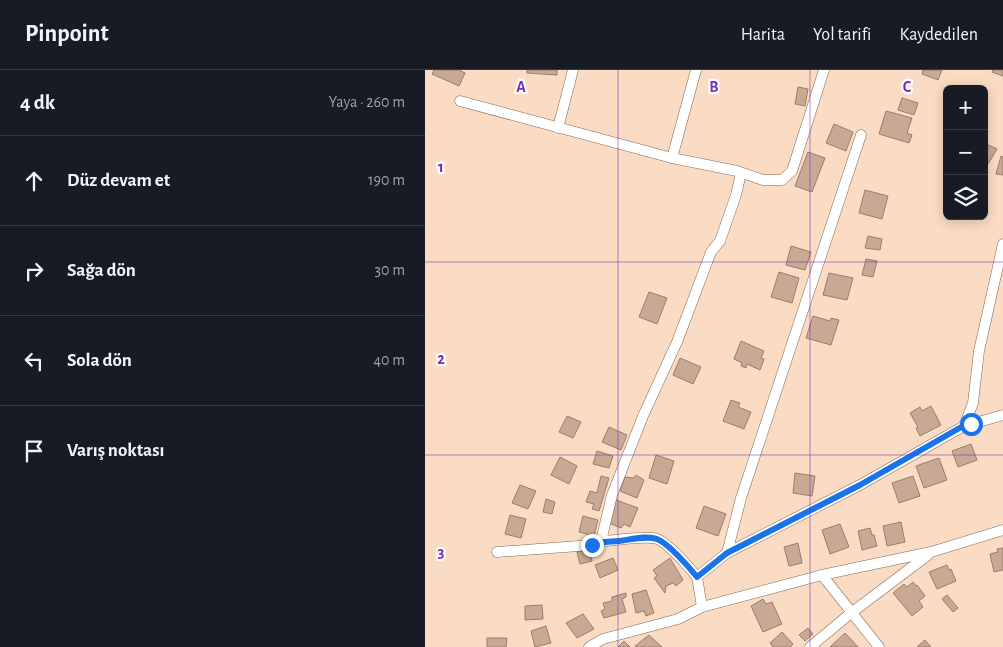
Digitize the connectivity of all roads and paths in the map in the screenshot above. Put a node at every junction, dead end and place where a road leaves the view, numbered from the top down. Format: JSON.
{"nodes":[{"id":1,"x":573,"y":70,"type":"edge"},
{"id":2,"x":695,"y":70,"type":"edge"},
{"id":3,"x":824,"y":70,"type":"edge"},
{"id":4,"x":460,"y":100,"type":"dead end"},
{"id":5,"x":558,"y":128,"type":"junction"},
{"id":6,"x":861,"y":135,"type":"dead end"},
{"id":7,"x":672,"y":158,"type":"junction"},
{"id":8,"x":741,"y":173,"type":"junction"},
{"id":9,"x":1003,"y":244,"type":"edge"},
{"id":10,"x":1003,"y":415,"type":"edge"},
{"id":11,"x":963,"y":426,"type":"junction"},
{"id":12,"x":1003,"y":530,"type":"edge"},
{"id":13,"x":601,"y":542,"type":"junction"},
{"id":14,"x":497,"y":552,"type":"dead end"},
{"id":15,"x":931,"y":552,"type":"junction"},
{"id":16,"x":727,"y":553,"type":"junction"},
{"id":17,"x":822,"y":575,"type":"junction"},
{"id":18,"x":697,"y":577,"type":"junction"},
{"id":19,"x":702,"y":606,"type":"junction"},
{"id":20,"x":851,"y":613,"type":"junction"},
{"id":21,"x":589,"y":647,"type":"edge"},
{"id":22,"x":810,"y":647,"type":"edge"},
{"id":23,"x":879,"y":647,"type":"edge"}],
"edges":[{"from":1,"to":5,"type":"street"},
{"from":2,"to":7,"type":"street"},
{"from":3,"to":8,"type":"street"},
{"from":4,"to":5,"type":"street"},
{"from":5,"to":7,"type":"street"},
{"from":6,"to":16,"type":"street"},
{"from":7,"to":8,"type":"street"},
{"from":8,"to":13,"type":"street"},
{"from":9,"to":11,"type":"street"},
{"from":10,"to":11,"type":"street"},
{"from":11,"to":16,"type":"street"},
{"from":12,"to":15,"type":"street"},
{"from":13,"to":14,"type":"street"},
{"from":13,"to":18,"type":"street"},
{"from":15,"to":17,"type":"street"},
{"from":15,"to":20,"type":"street"},
{"from":16,"to":18,"type":"street"},
{"from":17,"to":19,"type":"street"},
{"from":17,"to":20,"type":"street"},
{"from":18,"to":19,"type":"street"},
{"from":19,"to":21,"type":"street"},
{"from":20,"to":22,"type":"street"},
{"from":20,"to":23,"type":"street"}]}
